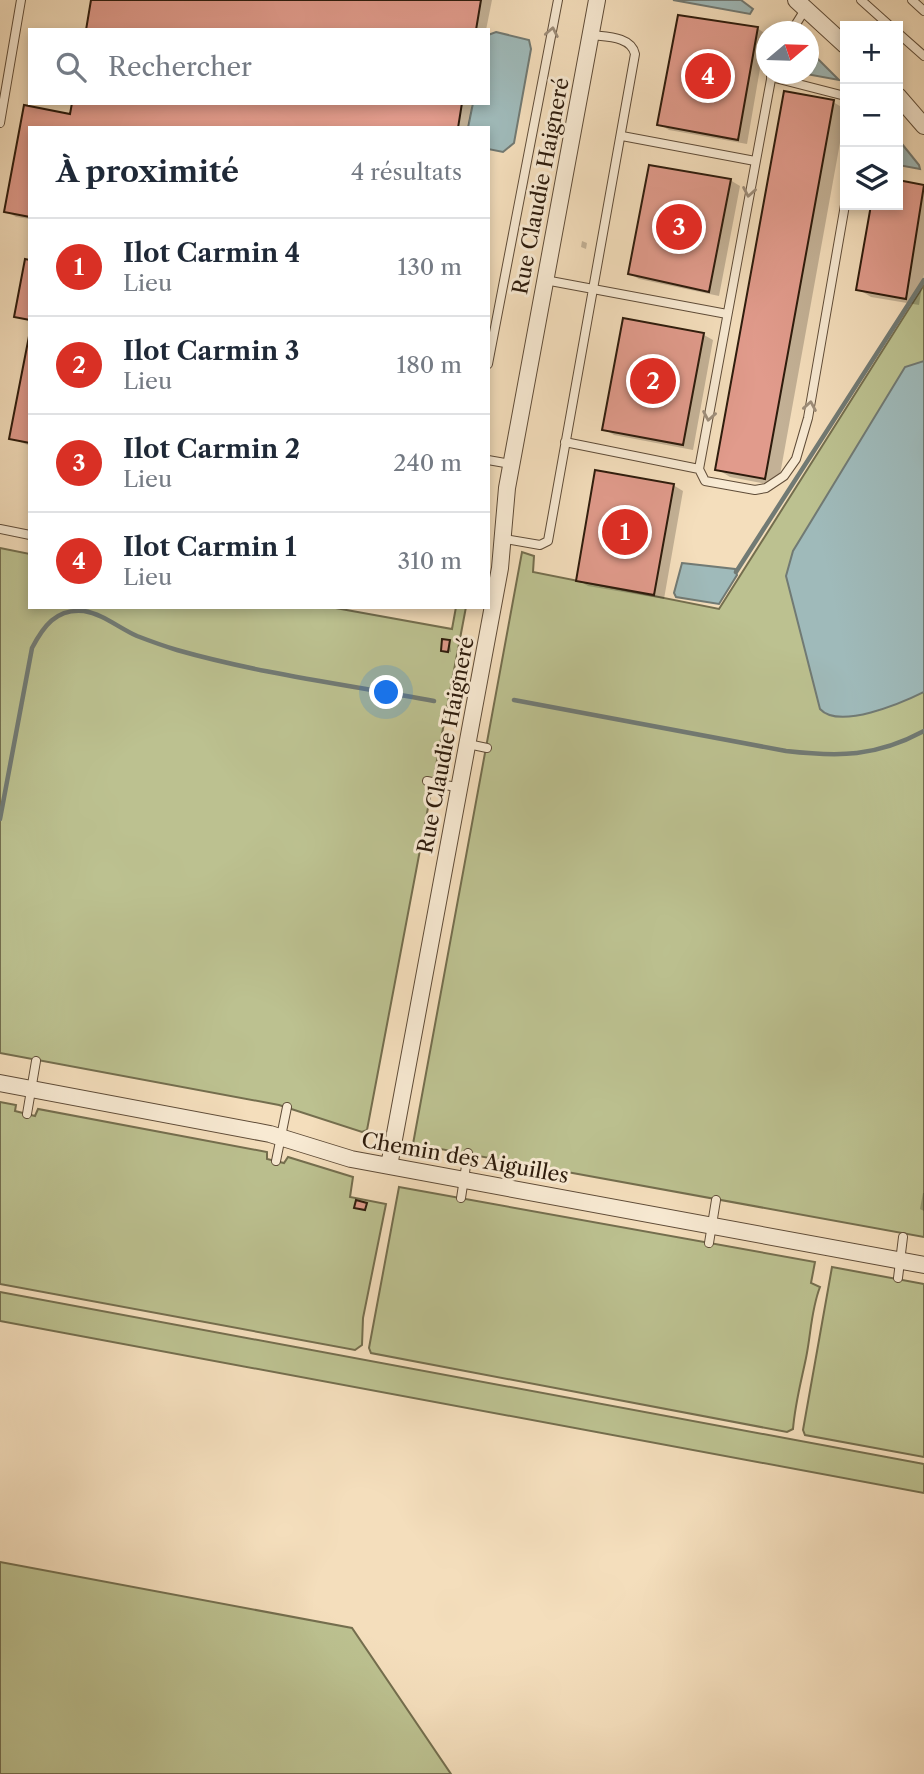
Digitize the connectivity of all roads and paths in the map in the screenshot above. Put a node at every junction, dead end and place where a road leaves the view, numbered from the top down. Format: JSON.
{"nodes":[{"id":1,"x":21,"y":0,"type":"edge"},
{"id":2,"x":558,"y":0,"type":"edge"},
{"id":3,"x":597,"y":0,"type":"edge"},
{"id":4,"x":861,"y":0,"type":"edge"},
{"id":5,"x":912,"y":0,"type":"edge"},
{"id":6,"x":801,"y":4,"type":"edge"},
{"id":7,"x":924,"y":11,"type":"edge"},
{"id":8,"x":795,"y":21,"type":"edge"},
{"id":9,"x":884,"y":21,"type":"edge"},
{"id":10,"x":591,"y":35,"type":"junction"},
{"id":11,"x":903,"y":37,"type":"edge"},
{"id":12,"x":840,"y":40,"type":"edge"},
{"id":13,"x":924,"y":56,"type":"edge"},
{"id":14,"x":769,"y":84,"type":"edge"},
{"id":15,"x":803,"y":84,"type":"edge"},
{"id":16,"x":840,"y":95,"type":"edge"},
{"id":17,"x":903,"y":101,"type":"edge"},
{"id":18,"x":922,"y":120,"type":"edge"},
{"id":19,"x":0,"y":123,"type":"edge"},
{"id":20,"x":622,"y":136,"type":"junction"},
{"id":21,"x":755,"y":160,"type":"junction"},
{"id":22,"x":844,"y":210,"type":"edge"},
{"id":23,"x":545,"y":279,"type":"junction"},
{"id":24,"x":592,"y":289,"type":"junction"},
{"id":25,"x":727,"y":314,"type":"junction"},
{"id":26,"x":490,"y":354,"type":"edge"},
{"id":27,"x":565,"y":442,"type":"junction"},
{"id":28,"x":490,"y":460,"type":"edge"},
{"id":29,"x":511,"y":464,"type":"junction"},
{"id":30,"x":699,"y":469,"type":"junction"},
{"id":31,"x":0,"y":529,"type":"edge"},
{"id":32,"x":28,"y":535,"type":"edge"},
{"id":33,"x":505,"y":539,"type":"junction"},
{"id":34,"x":468,"y":744,"type":"junction"},
{"id":35,"x":487,"y":748,"type":"dead end"},
{"id":36,"x":428,"y":781,"type":"dead end"},
{"id":37,"x":460,"y":788,"type":"junction"},
{"id":38,"x":37,"y":1061,"type":"dead end"},
{"id":39,"x":0,"y":1083,"type":"edge"},
{"id":40,"x":31,"y":1089,"type":"junction"},
{"id":41,"x":287,"y":1108,"type":"dead end"},
{"id":42,"x":27,"y":1114,"type":"dead end"},
{"id":43,"x":281,"y":1137,"type":"junction"},
{"id":44,"x":468,"y":1153,"type":"dead end"},
{"id":45,"x":276,"y":1161,"type":"dead end"},
{"id":46,"x":389,"y":1166,"type":"junction"},
{"id":47,"x":464,"y":1180,"type":"junction"},
{"id":48,"x":461,"y":1198,"type":"dead end"},
{"id":49,"x":716,"y":1200,"type":"dead end"},
{"id":50,"x":712,"y":1226,"type":"junction"},
{"id":51,"x":903,"y":1237,"type":"dead end"},
{"id":52,"x":709,"y":1243,"type":"dead end"},
{"id":53,"x":900,"y":1260,"type":"junction"},
{"id":54,"x":924,"y":1265,"type":"edge"},
{"id":55,"x":898,"y":1278,"type":"dead end"}],
"edges":[{"from":1,"to":19,"type":"lane"},
{"from":26,"to":2,"type":"lane","one_way":true},
{"from":3,"to":10,"type":"street","name":"Rue Claudie Haigneré"},
{"from":4,"to":9,"type":"lane"},
{"from":5,"to":7,"type":"lane"},
{"from":6,"to":8,"type":"lane"},
{"from":6,"to":12,"type":"street"},
{"from":10,"to":20,"type":"lane"},
{"from":10,"to":23,"type":"street","name":"Rue Claudie Haigneré"},
{"from":11,"to":13,"type":"lane"},
{"from":14,"to":21,"type":"lane"},
{"from":15,"to":16,"type":"lane"},
{"from":17,"to":18,"type":"street"},
{"from":20,"to":21,"type":"lane"},
{"from":20,"to":24,"type":"lane"},
{"from":21,"to":25,"type":"lane","one_way":true},
{"from":30,"to":22,"type":"lane","one_way":true},
{"from":23,"to":24,"type":"lane"},
{"from":23,"to":29,"type":"street","name":"Rue Claudie Haigneré"},
{"from":24,"to":25,"type":"lane"},
{"from":24,"to":27,"type":"lane"},
{"from":25,"to":30,"type":"lane","one_way":true},
{"from":27,"to":30,"type":"lane"},
{"from":27,"to":33,"type":"lane"},
{"from":28,"to":29,"type":"lane"},
{"from":29,"to":33,"type":"street","name":"Rue Claudie Haigneré"},
{"from":31,"to":32,"type":"lane"},
{"from":33,"to":34,"type":"street","name":"Rue Claudie Haigneré"},
{"from":34,"to":35,"type":"lane"},
{"from":34,"to":37,"type":"street","name":"Rue Claudie Haigneré"},
{"from":36,"to":37,"type":"lane"},
{"from":37,"to":46,"type":"street","name":"Rue Claudie Haigneré"},
{"from":38,"to":40,"type":"lane"},
{"from":39,"to":40,"type":"street","name":"Chemin des Aiguilles"},
{"from":40,"to":42,"type":"lane"},
{"from":40,"to":43,"type":"street","name":"Chemin des Aiguilles"},
{"from":41,"to":43,"type":"lane"},
{"from":43,"to":45,"type":"lane"},
{"from":43,"to":46,"type":"street","name":"Chemin des Aiguilles"},
{"from":44,"to":47,"type":"lane"},
{"from":46,"to":47,"type":"street","name":"Chemin des Aiguilles"},
{"from":47,"to":48,"type":"lane"},
{"from":47,"to":50,"type":"street","name":"Chemin des Aiguilles"},
{"from":49,"to":50,"type":"lane"},
{"from":50,"to":52,"type":"lane"},
{"from":50,"to":53,"type":"street","name":"Chemin des Aiguilles"},
{"from":51,"to":53,"type":"lane"},
{"from":53,"to":54,"type":"street","name":"Chemin des Aiguilles"},
{"from":53,"to":55,"type":"lane"}]}
